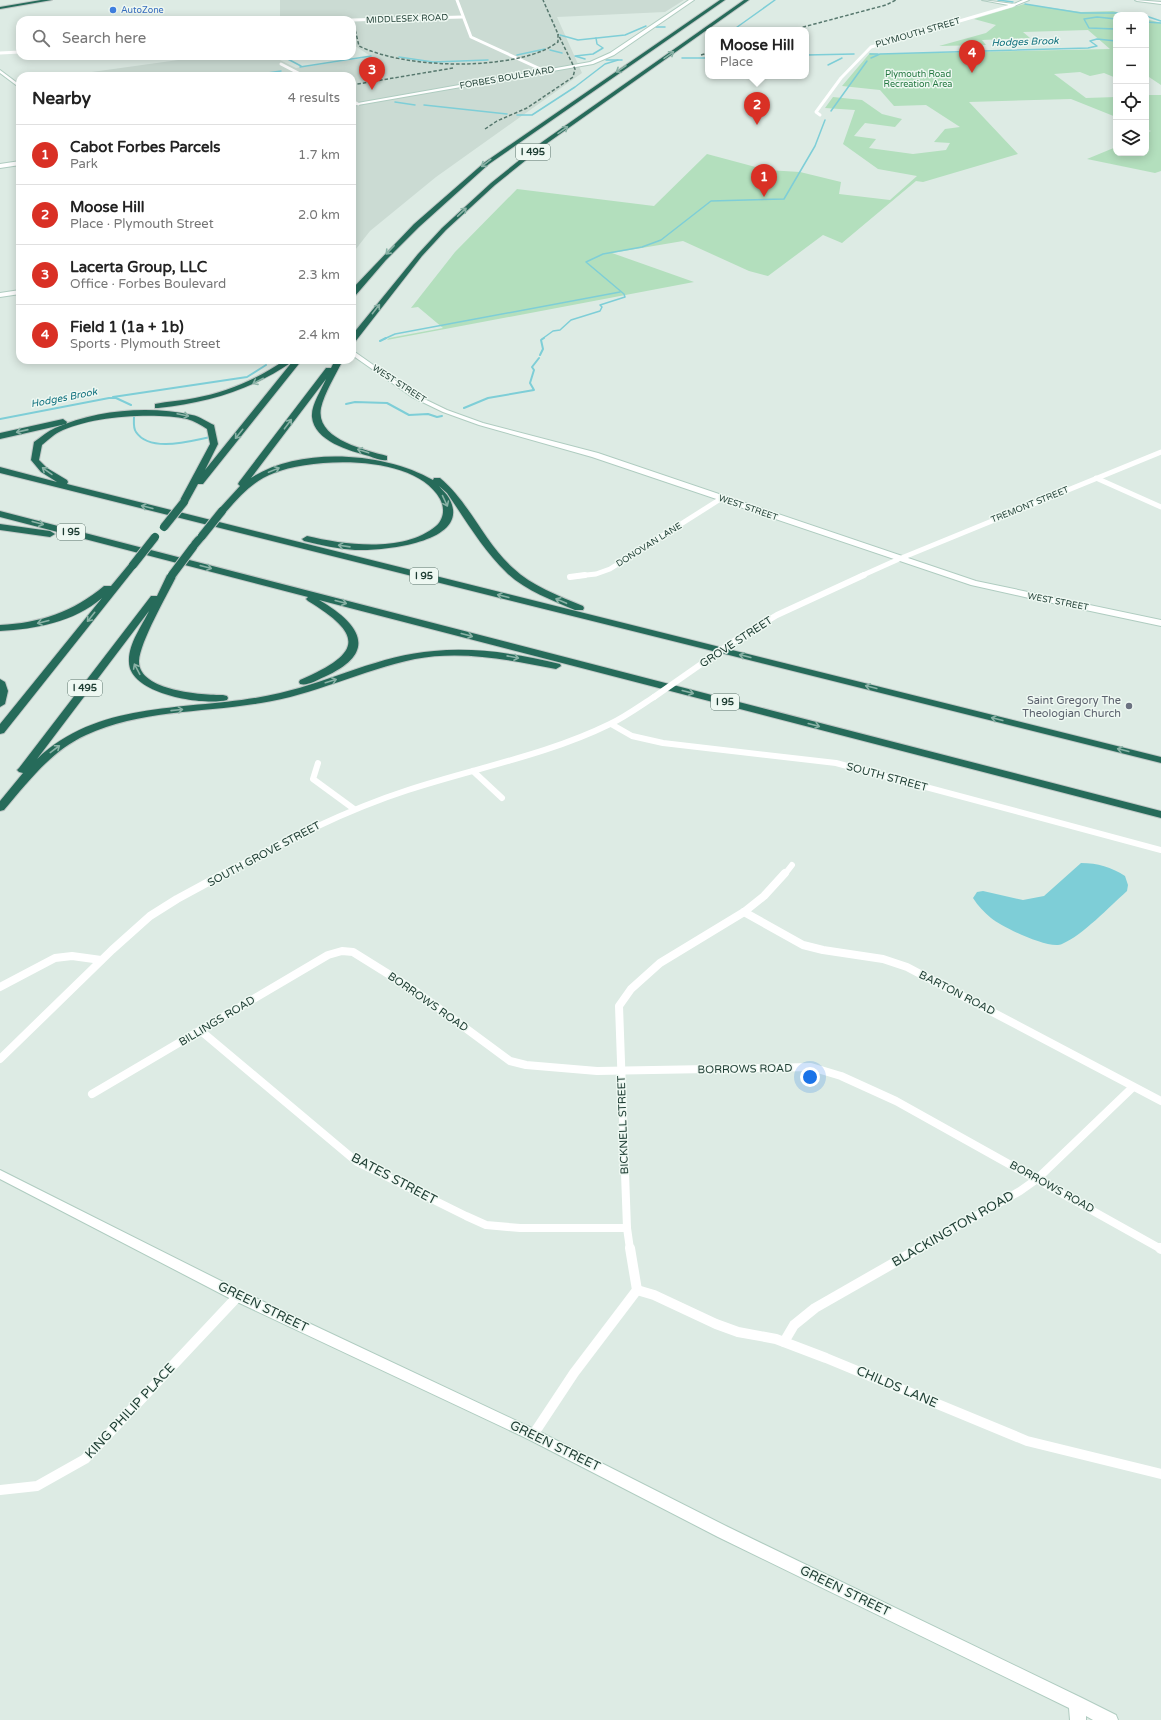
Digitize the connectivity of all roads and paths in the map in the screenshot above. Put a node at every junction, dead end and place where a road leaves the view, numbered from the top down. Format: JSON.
{"nodes":[{"id":1,"x":31,"y":0,"type":"edge"},
{"id":2,"x":50,"y":0,"type":"edge"},
{"id":3,"x":457,"y":0,"type":"edge"},
{"id":4,"x":692,"y":0,"type":"edge"},
{"id":5,"x":723,"y":0,"type":"edge"},
{"id":6,"x":747,"y":0,"type":"edge"},
{"id":7,"x":984,"y":0,"type":"edge"},
{"id":8,"x":1027,"y":0,"type":"edge"},
{"id":9,"x":1137,"y":0,"type":"edge"},
{"id":10,"x":1161,"y":3,"type":"edge"},
{"id":11,"x":0,"y":5,"type":"edge"},
{"id":12,"x":1014,"y":5,"type":"junction"},
{"id":13,"x":0,"y":8,"type":"edge"},
{"id":14,"x":462,"y":17,"type":"junction"},
{"id":15,"x":356,"y":20,"type":"edge"},
{"id":16,"x":709,"y":27,"type":"edge"},
{"id":17,"x":705,"y":30,"type":"edge"},
{"id":18,"x":16,"y":52,"type":"edge"},
{"id":19,"x":0,"y":53,"type":"edge"},
{"id":20,"x":281,"y":64,"type":"dead end"},
{"id":21,"x":0,"y":71,"type":"edge"},
{"id":22,"x":545,"y":71,"type":"junction"},
{"id":23,"x":296,"y":72,"type":"edge"},
{"id":24,"x":16,"y":84,"type":"edge"},
{"id":25,"x":356,"y":103,"type":"edge"},
{"id":26,"x":820,"y":115,"type":"dead end"},
{"id":27,"x":16,"y":162,"type":"edge"},
{"id":28,"x":0,"y":165,"type":"edge"},
{"id":29,"x":356,"y":290,"type":"edge"},
{"id":30,"x":16,"y":293,"type":"edge"},
{"id":31,"x":0,"y":295,"type":"edge"},
{"id":32,"x":356,"y":335,"type":"edge"},
{"id":33,"x":356,"y":355,"type":"edge"},
{"id":34,"x":284,"y":364,"type":"edge"},
{"id":35,"x":295,"y":364,"type":"edge"},
{"id":36,"x":335,"y":364,"type":"edge"},
{"id":37,"x":336,"y":364,"type":"edge"},
{"id":38,"x":0,"y":436,"type":"edge"},
{"id":39,"x":1161,"y":452,"type":"edge"},
{"id":40,"x":0,"y":470,"type":"edge"},
{"id":41,"x":1096,"y":478,"type":"junction"},
{"id":42,"x":81,"y":490,"type":"junction"},
{"id":43,"x":722,"y":498,"type":"junction"},
{"id":44,"x":184,"y":502,"type":"junction"},
{"id":45,"x":1161,"y":507,"type":"edge"},
{"id":46,"x":222,"y":511,"type":"junction"},
{"id":47,"x":0,"y":514,"type":"edge"},
{"id":48,"x":0,"y":527,"type":"edge"},
{"id":49,"x":226,"y":527,"type":"junction"},
{"id":50,"x":141,"y":550,"type":"junction"},
{"id":51,"x":900,"y":559,"type":"junction"},
{"id":52,"x":133,"y":565,"type":"junction"},
{"id":53,"x":172,"y":575,"type":"junction"},
{"id":54,"x":570,"y":577,"type":"dead end"},
{"id":55,"x":290,"y":589,"type":"junction"},
{"id":56,"x":1161,"y":623,"type":"edge"},
{"id":57,"x":623,"y":626,"type":"junction"},
{"id":58,"x":0,"y":628,"type":"edge"},
{"id":59,"x":0,"y":682,"type":"edge"},
{"id":60,"x":653,"y":683,"type":"junction"},
{"id":61,"x":0,"y":704,"type":"edge"},
{"id":62,"x":610,"y":724,"type":"junction"},
{"id":63,"x":0,"y":731,"type":"edge"},
{"id":64,"x":580,"y":738,"type":"joint"},
{"id":65,"x":1161,"y":760,"type":"edge"},
{"id":66,"x":318,"y":763,"type":"dead end"},
{"id":67,"x":473,"y":771,"type":"junction"},
{"id":68,"x":502,"y":798,"type":"dead end"},
{"id":69,"x":0,"y":803,"type":"edge"},
{"id":70,"x":0,"y":808,"type":"edge"},
{"id":71,"x":354,"y":809,"type":"junction"},
{"id":72,"x":1161,"y":815,"type":"edge"},
{"id":73,"x":1161,"y":850,"type":"edge"},
{"id":74,"x":792,"y":865,"type":"dead end"},
{"id":75,"x":744,"y":912,"type":"junction"},
{"id":76,"x":342,"y":951,"type":"joint"},
{"id":77,"x":101,"y":960,"type":"junction"},
{"id":78,"x":0,"y":987,"type":"edge"},
{"id":79,"x":201,"y":1031,"type":"junction"},
{"id":80,"x":0,"y":1059,"type":"edge"},
{"id":81,"x":622,"y":1071,"type":"junction"},
{"id":82,"x":1133,"y":1087,"type":"junction"},
{"id":83,"x":92,"y":1094,"type":"dead end"},
{"id":84,"x":1161,"y":1100,"type":"edge"},
{"id":85,"x":0,"y":1174,"type":"edge"},
{"id":86,"x":1037,"y":1179,"type":"junction"},
{"id":87,"x":627,"y":1228,"type":"junction"},
{"id":88,"x":1161,"y":1249,"type":"edge"},
{"id":89,"x":637,"y":1290,"type":"junction"},
{"id":90,"x":238,"y":1296,"type":"junction"},
{"id":91,"x":784,"y":1342,"type":"junction"},
{"id":92,"x":533,"y":1435,"type":"junction"},
{"id":93,"x":1161,"y":1474,"type":"edge"},
{"id":94,"x":0,"y":1490,"type":"edge"},
{"id":95,"x":1076,"y":1703,"type":"junction"},
{"id":96,"x":1078,"y":1720,"type":"edge"},
{"id":97,"x":1110,"y":1720,"type":"edge"}],
"edges":[{"from":1,"to":11,"type":"highway"},
{"from":2,"to":13,"type":"highway"},
{"from":3,"to":14,"type":"street"},
{"from":4,"to":22,"type":"street","name":"FORBES BOULEVARD"},
{"from":5,"to":29,"type":"highway","number":"I 495","one_way":true},
{"from":16,"to":6,"type":"highway","number":"I 495","one_way":true},
{"from":7,"to":12,"type":"street"},
{"from":8,"to":12,"type":"street","name":"PLYMOUTH STREET"},
{"from":9,"to":10,"type":"street"},
{"from":12,"to":26,"type":"street","name":"PLYMOUTH STREET"},
{"from":14,"to":15,"type":"street","name":"MIDDLESEX ROAD"},
{"from":14,"to":22,"type":"street"},
{"from":32,"to":17,"type":"highway","number":"I 495","one_way":true},
{"from":18,"to":19,"type":"street"},
{"from":20,"to":23,"type":"street"},
{"from":21,"to":24,"type":"street"},
{"from":22,"to":25,"type":"street","name":"FORBES BOULEVARD"},
{"from":27,"to":28,"type":"street"},
{"from":30,"to":31,"type":"street"},
{"from":33,"to":43,"type":"street","name":"WEST STREET"},
{"from":34,"to":38,"type":"highway","one_way":true},
{"from":35,"to":44,"type":"highway","one_way":true},
{"from":46,"to":36,"type":"highway","number":"I 495","one_way":true},
{"from":57,"to":37,"type":"highway","one_way":true},
{"from":39,"to":41,"type":"street","name":"TREMONT STREET"},
{"from":40,"to":42,"type":"highway","number":"I 95"},
{"from":41,"to":45,"type":"street"},
{"from":41,"to":51,"type":"street","name":"TREMONT STREET"},
{"from":42,"to":44,"type":"highway","one_way":true},
{"from":49,"to":42,"type":"highway","number":"I 95","one_way":true},
{"from":43,"to":51,"type":"street","name":"WEST STREET"},
{"from":43,"to":54,"type":"street","name":"DONOVAN LANE"},
{"from":44,"to":52,"type":"highway","bridge":true},
{"from":46,"to":49,"type":"highway","one_way":true},
{"from":46,"to":53,"type":"highway","number":"I 495","bridge":true},
{"from":47,"to":50,"type":"highway","number":"I 95","one_way":true},
{"from":48,"to":50,"type":"highway"},
{"from":57,"to":49,"type":"highway","number":"I 95","one_way":true},
{"from":50,"to":55,"type":"highway","number":"I 95","one_way":true},
{"from":51,"to":56,"type":"street","name":"WEST STREET"},
{"from":51,"to":62,"type":"street","name":"GROVE STREET","bridge":true},
{"from":52,"to":58,"type":"highway","one_way":true},
{"from":52,"to":63,"type":"highway","one_way":true},
{"from":55,"to":53,"type":"highway","one_way":true},
{"from":53,"to":69,"type":"highway","number":"I 495"},
{"from":55,"to":60,"type":"highway","number":"I 95","one_way":true},
{"from":65,"to":57,"type":"highway","number":"I 95","one_way":true},
{"from":59,"to":61,"type":"highway"},
{"from":70,"to":60,"type":"highway","one_way":true},
{"from":60,"to":72,"type":"highway","number":"I 95","one_way":true},
{"from":62,"to":64,"type":"street","name":"GROVE STREET"},
{"from":62,"to":73,"type":"street","name":"SOUTH STREET"},
{"from":64,"to":67,"type":"street","name":"SOUTH GROVE STREET"},
{"from":66,"to":71,"type":"street"},
{"from":67,"to":68,"type":"street"},
{"from":67,"to":71,"type":"street","name":"SOUTH GROVE STREET"},
{"from":71,"to":77,"type":"street","name":"SOUTH GROVE STREET"},
{"from":74,"to":75,"type":"street","name":"BICKNELL STREET"},
{"from":75,"to":81,"type":"street","name":"BICKNELL STREET"},
{"from":75,"to":82,"type":"street","name":"BARTON ROAD"},
{"from":76,"to":79,"type":"street","name":"BILLINGS ROAD"},
{"from":76,"to":81,"type":"street","name":"BORROWS ROAD"},
{"from":77,"to":78,"type":"street"},
{"from":77,"to":80,"type":"street","name":"SOUTH GROVE STREET"},
{"from":79,"to":83,"type":"street","name":"BILLINGS ROAD"},
{"from":79,"to":87,"type":"street","name":"BATES STREET"},
{"from":81,"to":86,"type":"street","name":"BORROWS ROAD"},
{"from":81,"to":87,"type":"street","name":"BICKNELL STREET"},
{"from":82,"to":84,"type":"street","name":"BARTON ROAD"},
{"from":82,"to":86,"type":"street","name":"BLACKINGTON ROAD"},
{"from":85,"to":90,"type":"street","name":"GREEN STREET"},
{"from":86,"to":88,"type":"street","name":"BORROWS ROAD"},
{"from":86,"to":91,"type":"street","name":"BLACKINGTON ROAD"},
{"from":87,"to":89,"type":"street","name":"BICKNELL STREET"},
{"from":89,"to":91,"type":"street","name":"CHILDS LANE"},
{"from":89,"to":92,"type":"street"},
{"from":90,"to":92,"type":"street","name":"GREEN STREET"},
{"from":90,"to":94,"type":"street","name":"KING PHILIP PLACE"},
{"from":91,"to":93,"type":"street","name":"CHILDS LANE"},
{"from":92,"to":95,"type":"street","name":"GREEN STREET"},
{"from":95,"to":96,"type":"street"},
{"from":95,"to":97,"type":"street","name":"GREEN STREET"}]}
